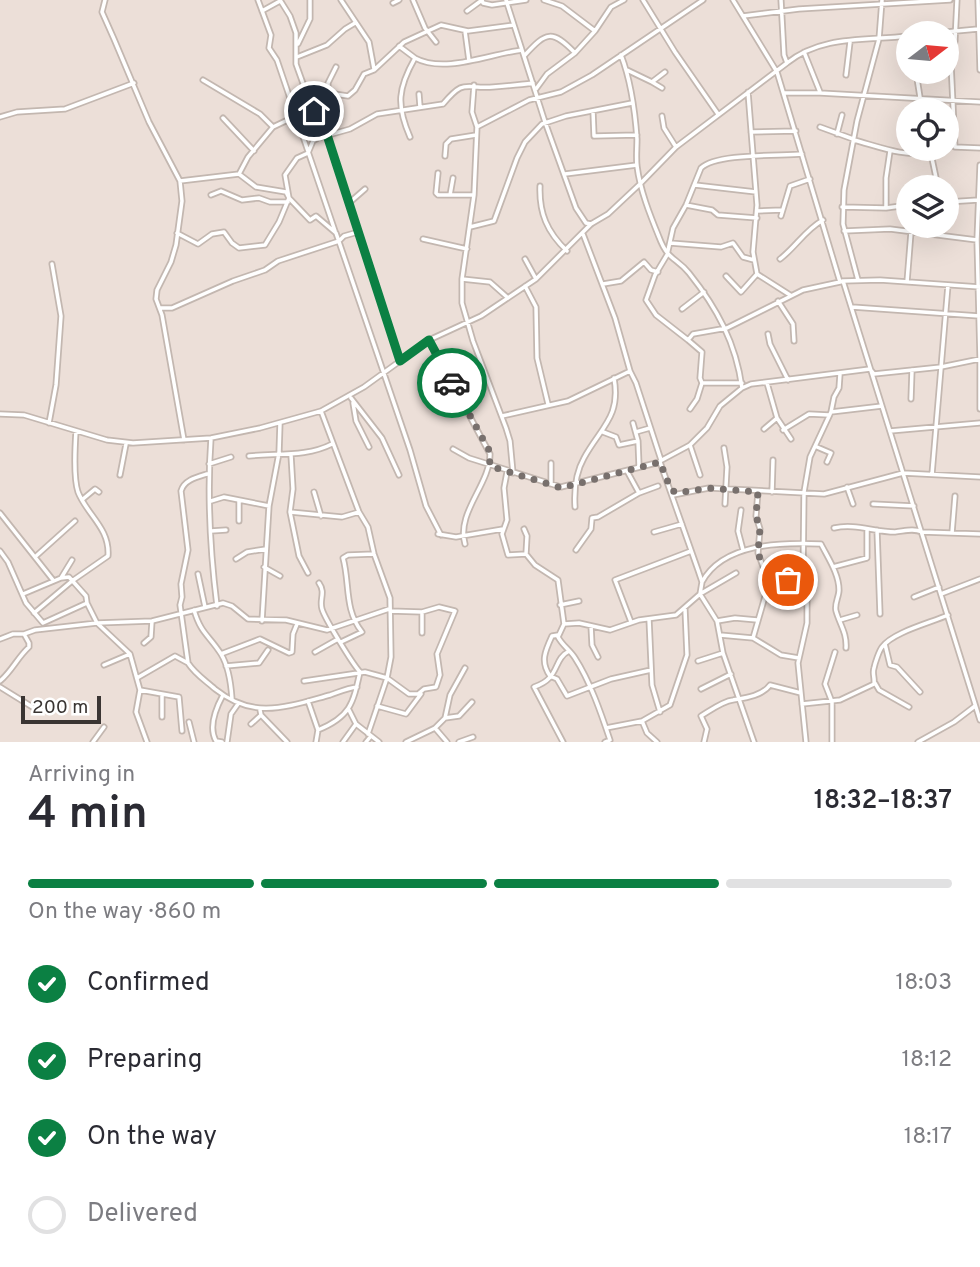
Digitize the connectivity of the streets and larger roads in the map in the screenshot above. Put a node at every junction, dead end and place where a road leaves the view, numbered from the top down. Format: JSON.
{"nodes":[{"id":1,"x":105,"y":0,"type":"edge"},
{"id":2,"x":258,"y":0,"type":"edge"},
{"id":3,"x":310,"y":0,"type":"edge"},
{"id":4,"x":341,"y":0,"type":"edge"},
{"id":5,"x":399,"y":0,"type":"edge"},
{"id":6,"x":413,"y":0,"type":"edge"},
{"id":7,"x":482,"y":0,"type":"edge"},
{"id":8,"x":526,"y":0,"type":"edge"},
{"id":9,"x":544,"y":0,"type":"edge"},
{"id":10,"x":564,"y":0,"type":"edge"},
{"id":11,"x":611,"y":0,"type":"edge"},
{"id":12,"x":624,"y":0,"type":"edge"},
{"id":13,"x":643,"y":0,"type":"edge"},
{"id":14,"x":703,"y":0,"type":"edge"},
{"id":15,"x":733,"y":0,"type":"edge"},
{"id":16,"x":781,"y":0,"type":"edge"},
{"id":17,"x":950,"y":0,"type":"edge"},
{"id":18,"x":957,"y":0,"type":"edge"},
{"id":19,"x":978,"y":0,"type":"edge"},
{"id":20,"x":280,"y":1,"type":"edge"},
{"id":21,"x":507,"y":2,"type":"edge"},
{"id":22,"x":882,"y":2,"type":"edge"},
{"id":23,"x":393,"y":3,"type":"dead end"},
{"id":24,"x":562,"y":6,"type":"junction"},
{"id":25,"x":611,"y":7,"type":"junction"},
{"id":26,"x":262,"y":11,"type":"junction"},
{"id":27,"x":467,"y":11,"type":"dead end"},
{"id":28,"x":781,"y":11,"type":"junction"},
{"id":29,"x":743,"y":16,"type":"junction"},
{"id":30,"x":956,"y":21,"type":"edge"},
{"id":31,"x":355,"y":23,"type":"junction"},
{"id":32,"x":514,"y":25,"type":"junction"},
{"id":33,"x":661,"y":28,"type":"junction"},
{"id":34,"x":979,"y":29,"type":"edge"},
{"id":35,"x":465,"y":31,"type":"junction"},
{"id":36,"x":595,"y":31,"type":"junction"},
{"id":37,"x":428,"y":32,"type":"junction"},
{"id":38,"x":959,"y":32,"type":"edge"},
{"id":39,"x":896,"y":37,"type":"edge"},
{"id":40,"x":879,"y":39,"type":"junction"},
{"id":41,"x":850,"y":41,"type":"junction"},
{"id":42,"x":436,"y":42,"type":"dead end"},
{"id":43,"x":399,"y":46,"type":"junction"},
{"id":44,"x":296,"y":47,"type":"junction"},
{"id":45,"x":523,"y":52,"type":"junction"},
{"id":46,"x":804,"y":52,"type":"junction"},
{"id":47,"x":575,"y":53,"type":"junction"},
{"id":48,"x":621,"y":55,"type":"junction"},
{"id":49,"x":298,"y":57,"type":"junction"},
{"id":50,"x":415,"y":58,"type":"junction"},
{"id":51,"x":469,"y":61,"type":"junction"},
{"id":52,"x":787,"y":63,"type":"junction"},
{"id":53,"x":335,"y":67,"type":"dead end"},
{"id":54,"x":374,"y":70,"type":"junction"},
{"id":55,"x":627,"y":70,"type":"junction"},
{"id":56,"x":980,"y":70,"type":"edge"},
{"id":57,"x":665,"y":72,"type":"dead end"},
{"id":58,"x":777,"y":72,"type":"junction"},
{"id":59,"x":846,"y":75,"type":"dead end"},
{"id":60,"x":202,"y":80,"type":"dead end"},
{"id":61,"x":652,"y":82,"type":"junction"},
{"id":62,"x":134,"y":83,"type":"junction"},
{"id":63,"x":533,"y":83,"type":"junction"},
{"id":64,"x":918,"y":84,"type":"edge"},
{"id":65,"x":474,"y":85,"type":"junction"},
{"id":66,"x":662,"y":89,"type":"dead end"},
{"id":67,"x":535,"y":90,"type":"junction"},
{"id":68,"x":748,"y":92,"type":"junction"},
{"id":69,"x":328,"y":93,"type":"junction"},
{"id":70,"x":784,"y":93,"type":"junction"},
{"id":71,"x":820,"y":93,"type":"junction"},
{"id":72,"x":419,"y":94,"type":"dead end"},
{"id":73,"x":865,"y":95,"type":"junction"},
{"id":74,"x":538,"y":98,"type":"junction"},
{"id":75,"x":920,"y":98,"type":"joint"},
{"id":76,"x":959,"y":100,"type":"edge"},
{"id":77,"x":980,"y":102,"type":"edge"},
{"id":78,"x":310,"y":103,"type":"junction"},
{"id":79,"x":632,"y":103,"type":"junction"},
{"id":80,"x":420,"y":107,"type":"junction"},
{"id":81,"x":400,"y":108,"type":"junction"},
{"id":82,"x":593,"y":111,"type":"junction"},
{"id":83,"x":718,"y":114,"type":"junction"},
{"id":84,"x":842,"y":115,"type":"dead end"},
{"id":85,"x":296,"y":116,"type":"junction"},
{"id":86,"x":662,"y":116,"type":"dead end"},
{"id":87,"x":0,"y":117,"type":"edge"},
{"id":88,"x":223,"y":118,"type":"dead end"},
{"id":89,"x":545,"y":122,"type":"junction"},
{"id":90,"x":273,"y":127,"type":"junction"},
{"id":91,"x":477,"y":127,"type":"junction"},
{"id":92,"x":820,"y":127,"type":"dead end"},
{"id":93,"x":796,"y":131,"type":"junction"},
{"id":94,"x":751,"y":132,"type":"junction"},
{"id":95,"x":837,"y":134,"type":"junction"},
{"id":96,"x":327,"y":135,"type":"junction"},
{"id":97,"x":476,"y":135,"type":"junction"},
{"id":98,"x":636,"y":135,"type":"junction"},
{"id":99,"x":410,"y":137,"type":"dead end"},
{"id":100,"x":853,"y":139,"type":"junction"},
{"id":101,"x":676,"y":147,"type":"junction"},
{"id":102,"x":959,"y":147,"type":"edge"},
{"id":103,"x":980,"y":148,"type":"edge"},
{"id":104,"x":254,"y":150,"type":"junction"},
{"id":105,"x":890,"y":151,"type":"junction"},
{"id":106,"x":896,"y":152,"type":"edge"},
{"id":107,"x":307,"y":153,"type":"junction"},
{"id":108,"x":803,"y":154,"type":"junction"},
{"id":109,"x":445,"y":156,"type":"dead end"},
{"id":110,"x":753,"y":158,"type":"junction"},
{"id":111,"x":637,"y":165,"type":"junction"},
{"id":112,"x":980,"y":165,"type":"edge"},
{"id":113,"x":438,"y":173,"type":"dead end"},
{"id":114,"x":239,"y":174,"type":"junction"},
{"id":115,"x":565,"y":174,"type":"junction"},
{"id":116,"x":453,"y":178,"type":"dead end"},
{"id":117,"x":810,"y":179,"type":"junction"},
{"id":118,"x":180,"y":181,"type":"junction"},
{"id":119,"x":641,"y":183,"type":"junction"},
{"id":120,"x":695,"y":185,"type":"junction"},
{"id":121,"x":540,"y":186,"type":"dead end"},
{"id":122,"x":365,"y":189,"type":"dead end"},
{"id":123,"x":756,"y":192,"type":"junction"},
{"id":124,"x":211,"y":195,"type":"dead end"},
{"id":125,"x":450,"y":195,"type":"junction"},
{"id":126,"x":474,"y":195,"type":"junction"},
{"id":127,"x":288,"y":200,"type":"junction"},
{"id":128,"x":978,"y":200,"type":"junction"},
{"id":129,"x":959,"y":201,"type":"edge"},
{"id":130,"x":349,"y":203,"type":"junction"},
{"id":131,"x":686,"y":205,"type":"junction"},
{"id":132,"x":842,"y":207,"type":"junction"},
{"id":133,"x":896,"y":207,"type":"edge"},
{"id":134,"x":886,"y":208,"type":"junction"},
{"id":135,"x":782,"y":210,"type":"junction"},
{"id":136,"x":757,"y":211,"type":"junction"},
{"id":137,"x":781,"y":216,"type":"dead end"},
{"id":138,"x":757,"y":218,"type":"junction"},
{"id":139,"x":823,"y":220,"type":"junction"},
{"id":140,"x":591,"y":224,"type":"junction"},
{"id":141,"x":470,"y":227,"type":"junction"},
{"id":142,"x":896,"y":230,"type":"edge"},
{"id":143,"x":844,"y":231,"type":"junction"},
{"id":144,"x":358,"y":232,"type":"junction"},
{"id":145,"x":177,"y":233,"type":"junction"},
{"id":146,"x":336,"y":233,"type":"junction"},
{"id":147,"x":583,"y":234,"type":"junction"},
{"id":148,"x":911,"y":238,"type":"edge"},
{"id":149,"x":959,"y":238,"type":"edge"},
{"id":150,"x":424,"y":239,"type":"dead end"},
{"id":151,"x":977,"y":240,"type":"junction"},
{"id":152,"x":339,"y":241,"type":"junction"},
{"id":153,"x":670,"y":243,"type":"junction"},
{"id":154,"x":467,"y":249,"type":"junction"},
{"id":155,"x":567,"y":251,"type":"junction"},
{"id":156,"x":667,"y":255,"type":"junction"},
{"id":157,"x":525,"y":259,"type":"dead end"},
{"id":158,"x":780,"y":259,"type":"dead end"},
{"id":159,"x":754,"y":260,"type":"junction"},
{"id":160,"x":52,"y":264,"type":"dead end"},
{"id":161,"x":658,"y":272,"type":"junction"},
{"id":162,"x":757,"y":274,"type":"junction"},
{"id":163,"x":726,"y":276,"type":"dead end"},
{"id":164,"x":462,"y":279,"type":"junction"},
{"id":165,"x":536,"y":279,"type":"junction"},
{"id":166,"x":858,"y":280,"type":"junction"},
{"id":167,"x":842,"y":281,"type":"junction"},
{"id":168,"x":907,"y":282,"type":"junction"},
{"id":169,"x":603,"y":284,"type":"junction"},
{"id":170,"x":948,"y":285,"type":"junction"},
{"id":171,"x":525,"y":286,"type":"junction"},
{"id":172,"x":979,"y":286,"type":"edge"},
{"id":173,"x":704,"y":292,"type":"junction"},
{"id":174,"x":790,"y":295,"type":"junction"},
{"id":175,"x":508,"y":298,"type":"junction"},
{"id":176,"x":778,"y":301,"type":"junction"},
{"id":177,"x":852,"y":307,"type":"junction"},
{"id":178,"x":160,"y":308,"type":"junction"},
{"id":179,"x":682,"y":309,"type":"dead end"},
{"id":180,"x":946,"y":314,"type":"junction"},
{"id":181,"x":979,"y":316,"type":"edge"},
{"id":182,"x":467,"y":322,"type":"junction"},
{"id":183,"x":727,"y":328,"type":"junction"},
{"id":184,"x":768,"y":334,"type":"dead end"},
{"id":185,"x":429,"y":340,"type":"junction"},
{"id":186,"x":688,"y":340,"type":"junction"},
{"id":187,"x":794,"y":341,"type":"dead end"},
{"id":188,"x":980,"y":359,"type":"edge"},
{"id":189,"x":400,"y":361,"type":"junction"},
{"id":190,"x":941,"y":367,"type":"junction"},
{"id":191,"x":870,"y":369,"type":"junction"},
{"id":192,"x":912,"y":370,"type":"junction"},
{"id":193,"x":630,"y":371,"type":"junction"},
{"id":194,"x":383,"y":374,"type":"junction"},
{"id":195,"x":840,"y":374,"type":"junction"},
{"id":196,"x":614,"y":378,"type":"junction"},
{"id":197,"x":788,"y":380,"type":"junction"},
{"id":198,"x":702,"y":383,"type":"junction"},
{"id":199,"x":767,"y":383,"type":"junction"},
{"id":200,"x":742,"y":386,"type":"junction"},
{"id":201,"x":356,"y":392,"type":"junction"},
{"id":202,"x":980,"y":396,"type":"edge"},
{"id":203,"x":345,"y":398,"type":"junction"},
{"id":204,"x":352,"y":399,"type":"junction"},
{"id":205,"x":911,"y":399,"type":"dead end"},
{"id":206,"x":548,"y":404,"type":"junction"},
{"id":207,"x":882,"y":406,"type":"junction"},
{"id":208,"x":980,"y":409,"type":"edge"},
{"id":209,"x":690,"y":410,"type":"dead end"},
{"id":210,"x":321,"y":411,"type":"junction"},
{"id":211,"x":830,"y":413,"type":"junction"},
{"id":212,"x":0,"y":414,"type":"edge"},
{"id":213,"x":502,"y":416,"type":"junction"},
{"id":214,"x":777,"y":418,"type":"junction"},
{"id":215,"x":49,"y":423,"type":"junction"},
{"id":216,"x":280,"y":423,"type":"junction"},
{"id":217,"x":633,"y":423,"type":"dead end"},
{"id":218,"x":980,"y":423,"type":"edge"},
{"id":219,"x":936,"y":426,"type":"junction"},
{"id":220,"x":650,"y":428,"type":"junction"},
{"id":221,"x":764,"y":429,"type":"dead end"},
{"id":222,"x":783,"y":430,"type":"junction"},
{"id":223,"x":76,"y":431,"type":"junction"},
{"id":224,"x":890,"y":431,"type":"junction"},
{"id":225,"x":603,"y":432,"type":"junction"},
{"id":226,"x":636,"y":432,"type":"junction"},
{"id":227,"x":211,"y":438,"type":"junction"},
{"id":228,"x":791,"y":439,"type":"dead end"},
{"id":229,"x":184,"y":440,"type":"junction"},
{"id":230,"x":638,"y":441,"type":"junction"},
{"id":231,"x":126,"y":443,"type":"junction"},
{"id":232,"x":332,"y":444,"type":"junction"},
{"id":233,"x":690,"y":445,"type":"junction"},
{"id":234,"x":369,"y":447,"type":"dead end"},
{"id":235,"x":817,"y":447,"type":"junction"},
{"id":236,"x":724,"y":448,"type":"dead end"},
{"id":237,"x":453,"y":449,"type":"dead end"},
{"id":238,"x":279,"y":453,"type":"junction"},
{"id":239,"x":291,"y":455,"type":"junction"},
{"id":240,"x":249,"y":456,"type":"dead end"},
{"id":241,"x":231,"y":457,"type":"dead end"},
{"id":242,"x":773,"y":460,"type":"dead end"},
{"id":243,"x":660,"y":461,"type":"junction"},
{"id":244,"x":827,"y":462,"type":"dead end"},
{"id":245,"x":551,"y":463,"type":"dead end"},
{"id":246,"x":209,"y":464,"type":"junction"},
{"id":247,"x":490,"y":466,"type":"junction"},
{"id":248,"x":639,"y":466,"type":"junction"},
{"id":249,"x":507,"y":471,"type":"junction"},
{"id":250,"x":627,"y":471,"type":"junction"},
{"id":251,"x":903,"y":472,"type":"junction"},
{"id":252,"x":513,"y":473,"type":"junction"},
{"id":253,"x":208,"y":474,"type":"junction"},
{"id":254,"x":932,"y":474,"type":"junction"},
{"id":255,"x":120,"y":475,"type":"dead end"},
{"id":256,"x":399,"y":475,"type":"dead end"},
{"id":257,"x":700,"y":475,"type":"dead end"},
{"id":258,"x":980,"y":477,"type":"edge"},
{"id":259,"x":551,"y":484,"type":"junction"},
{"id":260,"x":576,"y":485,"type":"junction"},
{"id":261,"x":658,"y":486,"type":"dead end"},
{"id":262,"x":847,"y":487,"type":"junction"},
{"id":263,"x":726,"y":489,"type":"junction"},
{"id":264,"x":99,"y":492,"type":"dead end"},
{"id":265,"x":314,"y":492,"type":"dead end"},
{"id":266,"x":758,"y":492,"type":"junction"},
{"id":267,"x":772,"y":492,"type":"junction"},
{"id":268,"x":804,"y":492,"type":"junction"},
{"id":269,"x":639,"y":493,"type":"junction"},
{"id":270,"x":674,"y":493,"type":"junction"},
{"id":271,"x":955,"y":496,"type":"dead end"},
{"id":272,"x":83,"y":499,"type":"junction"},
{"id":273,"x":211,"y":501,"type":"junction"},
{"id":274,"x":239,"y":501,"type":"junction"},
{"id":275,"x":725,"y":504,"type":"dead end"},
{"id":276,"x":873,"y":504,"type":"dead end"},
{"id":277,"x":853,"y":505,"type":"dead end"},
{"id":278,"x":268,"y":506,"type":"junction"},
{"id":279,"x":914,"y":506,"type":"junction"},
{"id":280,"x":575,"y":507,"type":"dead end"},
{"id":281,"x":741,"y":510,"type":"dead end"},
{"id":282,"x":290,"y":512,"type":"junction"},
{"id":283,"x":359,"y":512,"type":"junction"},
{"id":284,"x":0,"y":513,"type":"edge"},
{"id":285,"x":321,"y":516,"type":"junction"},
{"id":286,"x":75,"y":521,"type":"dead end"},
{"id":287,"x":239,"y":521,"type":"dead end"},
{"id":288,"x":682,"y":524,"type":"junction"},
{"id":289,"x":834,"y":528,"type":"dead end"},
{"id":290,"x":503,"y":529,"type":"junction"},
{"id":291,"x":524,"y":529,"type":"dead end"},
{"id":292,"x":867,"y":529,"type":"junction"},
{"id":293,"x":226,"y":530,"type":"dead end"},
{"id":294,"x":877,"y":530,"type":"junction"},
{"id":295,"x":211,"y":531,"type":"junction"},
{"id":296,"x":654,"y":532,"type":"dead end"},
{"id":297,"x":922,"y":532,"type":"junction"},
{"id":298,"x":952,"y":533,"type":"junction"},
{"id":299,"x":980,"y":534,"type":"edge"},
{"id":300,"x":463,"y":537,"type":"junction"},
{"id":301,"x":803,"y":543,"type":"junction"},
{"id":302,"x":465,"y":544,"type":"dead end"},
{"id":303,"x":759,"y":547,"type":"junction"},
{"id":304,"x":266,"y":549,"type":"junction"},
{"id":305,"x":576,"y":550,"type":"dead end"},
{"id":306,"x":743,"y":550,"type":"junction"},
{"id":307,"x":0,"y":551,"type":"edge"},
{"id":308,"x":691,"y":551,"type":"junction"},
{"id":309,"x":374,"y":554,"type":"junction"},
{"id":310,"x":526,"y":554,"type":"junction"},
{"id":311,"x":35,"y":558,"type":"junction"},
{"id":312,"x":236,"y":559,"type":"dead end"},
{"id":313,"x":72,"y":560,"type":"dead end"},
{"id":314,"x":833,"y":566,"type":"junction"},
{"id":315,"x":264,"y":568,"type":"junction"},
{"id":316,"x":698,"y":570,"type":"junction"},
{"id":317,"x":308,"y":573,"type":"dead end"},
{"id":318,"x":736,"y":573,"type":"dead end"},
{"id":319,"x":706,"y":574,"type":"junction"},
{"id":320,"x":198,"y":575,"type":"dead end"},
{"id":321,"x":280,"y":576,"type":"dead end"},
{"id":322,"x":803,"y":576,"type":"junction"},
{"id":323,"x":61,"y":578,"type":"junction"},
{"id":324,"x":767,"y":578,"type":"junction"},
{"id":325,"x":980,"y":579,"type":"edge"},
{"id":326,"x":53,"y":580,"type":"junction"},
{"id":327,"x":72,"y":580,"type":"junction"},
{"id":328,"x":702,"y":582,"type":"junction"},
{"id":329,"x":319,"y":583,"type":"dead end"},
{"id":330,"x":939,"y":587,"type":"junction"},
{"id":331,"x":766,"y":593,"type":"junction"},
{"id":332,"x":23,"y":594,"type":"junction"},
{"id":333,"x":701,"y":594,"type":"junction"},
{"id":334,"x":941,"y":594,"type":"junction"},
{"id":335,"x":914,"y":597,"type":"dead end"},
{"id":336,"x":787,"y":600,"type":"dead end"},
{"id":337,"x":579,"y":601,"type":"dead end"},
{"id":338,"x":87,"y":603,"type":"junction"},
{"id":339,"x":560,"y":604,"type":"junction"},
{"id":340,"x":205,"y":607,"type":"junction"},
{"id":341,"x":218,"y":607,"type":"junction"},
{"id":342,"x":685,"y":608,"type":"junction"},
{"id":343,"x":194,"y":610,"type":"junction"},
{"id":344,"x":389,"y":610,"type":"junction"},
{"id":345,"x":422,"y":612,"type":"junction"},
{"id":346,"x":34,"y":613,"type":"junction"},
{"id":347,"x":880,"y":614,"type":"dead end"},
{"id":348,"x":182,"y":615,"type":"junction"},
{"id":349,"x":857,"y":615,"type":"dead end"},
{"id":350,"x":948,"y":615,"type":"junction"},
{"id":351,"x":649,"y":620,"type":"junction"},
{"id":352,"x":757,"y":620,"type":"junction"},
{"id":353,"x":840,"y":620,"type":"junction"},
{"id":354,"x":152,"y":621,"type":"junction"},
{"id":355,"x":262,"y":621,"type":"junction"},
{"id":356,"x":717,"y":621,"type":"junction"},
{"id":357,"x":355,"y":622,"type":"junction"},
{"id":358,"x":631,"y":622,"type":"junction"},
{"id":359,"x":43,"y":623,"type":"junction"},
{"id":360,"x":97,"y":623,"type":"junction"},
{"id":361,"x":298,"y":623,"type":"junction"},
{"id":362,"x":564,"y":624,"type":"junction"},
{"id":363,"x":592,"y":626,"type":"junction"},
{"id":364,"x":56,"y":628,"type":"junction"},
{"id":365,"x":333,"y":629,"type":"junction"},
{"id":366,"x":422,"y":633,"type":"dead end"},
{"id":367,"x":24,"y":634,"type":"junction"},
{"id":368,"x":558,"y":635,"type":"junction"},
{"id":369,"x":720,"y":635,"type":"junction"},
{"id":370,"x":753,"y":638,"type":"junction"},
{"id":371,"x":0,"y":639,"type":"edge"},
{"id":372,"x":340,"y":640,"type":"junction"},
{"id":373,"x":144,"y":643,"type":"dead end"},
{"id":374,"x":885,"y":644,"type":"junction"},
{"id":375,"x":846,"y":648,"type":"dead end"},
{"id":376,"x":268,"y":650,"type":"dead end"},
{"id":377,"x":569,"y":651,"type":"junction"},
{"id":378,"x":315,"y":652,"type":"dead end"},
{"id":379,"x":835,"y":652,"type":"dead end"},
{"id":380,"x":723,"y":653,"type":"junction"},
{"id":381,"x":130,"y":654,"type":"junction"},
{"id":382,"x":221,"y":654,"type":"junction"},
{"id":383,"x":598,"y":657,"type":"dead end"},
{"id":384,"x":799,"y":658,"type":"junction"},
{"id":385,"x":698,"y":660,"type":"dead end"},
{"id":386,"x":188,"y":663,"type":"junction"},
{"id":387,"x":104,"y":665,"type":"dead end"},
{"id":388,"x":226,"y":666,"type":"junction"},
{"id":389,"x":465,"y":668,"type":"dead end"},
{"id":390,"x":651,"y":670,"type":"junction"},
{"id":391,"x":360,"y":672,"type":"junction"},
{"id":392,"x":731,"y":674,"type":"junction"},
{"id":393,"x":137,"y":678,"type":"junction"},
{"id":394,"x":387,"y":678,"type":"junction"},
{"id":395,"x":551,"y":678,"type":"junction"},
{"id":396,"x":0,"y":681,"type":"edge"},
{"id":397,"x":304,"y":681,"type":"dead end"},
{"id":398,"x":875,"y":683,"type":"junction"},
{"id":399,"x":0,"y":687,"type":"edge"},
{"id":400,"x":356,"y":687,"type":"junction"},
{"id":401,"x":424,"y":689,"type":"junction"},
{"id":402,"x":589,"y":689,"type":"junction"},
{"id":403,"x":701,"y":689,"type":"dead end"},
{"id":404,"x":140,"y":690,"type":"junction"},
{"id":405,"x":920,"y":692,"type":"dead end"},
{"id":406,"x":801,"y":693,"type":"junction"},
{"id":407,"x":162,"y":695,"type":"junction"},
{"id":408,"x":223,"y":695,"type":"junction"},
{"id":409,"x":232,"y":699,"type":"junction"},
{"id":410,"x":740,"y":700,"type":"junction"},
{"id":411,"x":308,"y":701,"type":"junction"},
{"id":412,"x":471,"y":702,"type":"dead end"},
{"id":413,"x":832,"y":702,"type":"junction"},
{"id":414,"x":238,"y":704,"type":"junction"},
{"id":415,"x":802,"y":704,"type":"junction"},
{"id":416,"x":377,"y":706,"type":"junction"},
{"id":417,"x":975,"y":706,"type":"junction"},
{"id":418,"x":909,"y":707,"type":"dead end"},
{"id":419,"x":34,"y":708,"type":"dead end"},
{"id":420,"x":349,"y":710,"type":"junction"},
{"id":421,"x":261,"y":712,"type":"junction"},
{"id":422,"x":660,"y":712,"type":"junction"},
{"id":423,"x":162,"y":717,"type":"dead end"},
{"id":424,"x":445,"y":718,"type":"junction"},
{"id":425,"x":980,"y":720,"type":"edge"},
{"id":426,"x":642,"y":721,"type":"junction"},
{"id":427,"x":190,"y":722,"type":"dead end"},
{"id":428,"x":251,"y":724,"type":"dead end"},
{"id":429,"x":356,"y":724,"type":"junction"},
{"id":430,"x":104,"y":727,"type":"dead end"},
{"id":431,"x":435,"y":727,"type":"junction"},
{"id":432,"x":606,"y":728,"type":"junction"},
{"id":433,"x":318,"y":730,"type":"junction"},
{"id":434,"x":182,"y":731,"type":"dead end"},
{"id":435,"x":370,"y":735,"type":"junction"},
{"id":436,"x":280,"y":736,"type":"junction"},
{"id":437,"x":473,"y":737,"type":"dead end"},
{"id":438,"x":609,"y":741,"type":"edge"},
{"id":439,"x":93,"y":742,"type":"edge"},
{"id":440,"x":147,"y":742,"type":"edge"},
{"id":441,"x":194,"y":742,"type":"edge"},
{"id":442,"x":224,"y":742,"type":"edge"},
{"id":443,"x":277,"y":742,"type":"edge"},
{"id":444,"x":287,"y":742,"type":"edge"},
{"id":445,"x":316,"y":742,"type":"edge"},
{"id":446,"x":343,"y":742,"type":"edge"},
{"id":447,"x":366,"y":742,"type":"edge"},
{"id":448,"x":379,"y":742,"type":"edge"},
{"id":449,"x":405,"y":742,"type":"edge"},
{"id":450,"x":447,"y":742,"type":"edge"},
{"id":451,"x":459,"y":742,"type":"edge"},
{"id":452,"x":563,"y":742,"type":"edge"},
{"id":453,"x":657,"y":742,"type":"edge"},
{"id":454,"x":704,"y":742,"type":"edge"},
{"id":455,"x":754,"y":742,"type":"edge"},
{"id":456,"x":806,"y":742,"type":"edge"},
{"id":457,"x":832,"y":742,"type":"edge"},
{"id":458,"x":918,"y":742,"type":"edge"}],
"edges":[{"from":1,"to":62,"type":"street"},
{"from":2,"to":26,"type":"street"},
{"from":3,"to":44,"type":"street"},
{"from":4,"to":31,"type":"street"},
{"from":5,"to":23,"type":"street"},
{"from":6,"to":37,"type":"street"},
{"from":7,"to":21,"type":"street"},
{"from":7,"to":27,"type":"street"},
{"from":8,"to":21,"type":"street"},
{"from":9,"to":24,"type":"street"},
{"from":10,"to":24,"type":"street"},
{"from":11,"to":25,"type":"street"},
{"from":12,"to":25,"type":"street"},
{"from":13,"to":33,"type":"street"},
{"from":14,"to":33,"type":"street"},
{"from":15,"to":29,"type":"street"},
{"from":16,"to":28,"type":"street"},
{"from":17,"to":22,"type":"street"},
{"from":18,"to":30,"type":"street"},
{"from":19,"to":34,"type":"street"},
{"from":20,"to":26,"type":"street"},
{"from":20,"to":44,"type":"street"},
{"from":21,"to":32,"type":"street"},
{"from":22,"to":28,"type":"street"},
{"from":22,"to":40,"type":"street"},
{"from":24,"to":36,"type":"street"},
{"from":25,"to":36,"type":"street"},
{"from":26,"to":85,"type":"street"},
{"from":28,"to":29,"type":"street"},
{"from":28,"to":52,"type":"street"},
{"from":29,"to":58,"type":"street"},
{"from":31,"to":49,"type":"street"},
{"from":31,"to":54,"type":"street"},
{"from":32,"to":35,"type":"street"},
{"from":32,"to":45,"type":"street"},
{"from":33,"to":48,"type":"street"},
{"from":33,"to":83,"type":"street"},
{"from":34,"to":38,"type":"street"},
{"from":34,"to":56,"type":"street"},
{"from":35,"to":37,"type":"street"},
{"from":35,"to":51,"type":"street"},
{"from":36,"to":47,"type":"street"},
{"from":37,"to":42,"type":"street"},
{"from":37,"to":43,"type":"street"},
{"from":39,"to":40,"type":"street"},
{"from":40,"to":41,"type":"street"},
{"from":40,"to":73,"type":"street"},
{"from":41,"to":46,"type":"street"},
{"from":41,"to":59,"type":"street"},
{"from":43,"to":50,"type":"street"},
{"from":43,"to":54,"type":"street"},
{"from":44,"to":49,"type":"street"},
{"from":45,"to":47,"type":"street"},
{"from":45,"to":51,"type":"street"},
{"from":45,"to":63,"type":"street"},
{"from":46,"to":52,"type":"street"},
{"from":46,"to":71,"type":"street"},
{"from":47,"to":67,"type":"street"},
{"from":48,"to":55,"type":"street"},
{"from":48,"to":74,"type":"street"},
{"from":49,"to":78,"type":"street"},
{"from":50,"to":51,"type":"street"},
{"from":50,"to":81,"type":"street"},
{"from":52,"to":58,"type":"street"},
{"from":53,"to":69,"type":"street"},
{"from":54,"to":69,"type":"street"},
{"from":55,"to":61,"type":"street"},
{"from":55,"to":79,"type":"street"},
{"from":57,"to":61,"type":"street"},
{"from":58,"to":68,"type":"street"},
{"from":58,"to":70,"type":"street"},
{"from":60,"to":90,"type":"street"},
{"from":61,"to":66,"type":"street"},
{"from":62,"to":87,"type":"street"},
{"from":62,"to":118,"type":"street"},
{"from":63,"to":65,"type":"street"},
{"from":63,"to":67,"type":"street"},
{"from":64,"to":75,"type":"street"},
{"from":65,"to":80,"type":"street"},
{"from":65,"to":91,"type":"street"},
{"from":67,"to":74,"type":"street"},
{"from":68,"to":83,"type":"street"},
{"from":68,"to":94,"type":"street"},
{"from":69,"to":78,"type":"street"},
{"from":70,"to":71,"type":"street"},
{"from":70,"to":93,"type":"street"},
{"from":71,"to":73,"type":"street"},
{"from":72,"to":80,"type":"street"},
{"from":73,"to":75,"type":"street"},
{"from":73,"to":100,"type":"street"},
{"from":74,"to":89,"type":"street"},
{"from":74,"to":91,"type":"street"},
{"from":76,"to":77,"type":"street"},
{"from":78,"to":85,"type":"street"},
{"from":78,"to":96,"type":"street"},
{"from":79,"to":82,"type":"street"},
{"from":79,"to":98,"type":"street"},
{"from":80,"to":81,"type":"street"},
{"from":81,"to":96,"type":"street"},
{"from":81,"to":99,"type":"street"},
{"from":82,"to":89,"type":"street"},
{"from":82,"to":98,"type":"street"},
{"from":83,"to":101,"type":"street"},
{"from":84,"to":95,"type":"street"},
{"from":85,"to":90,"type":"street"},
{"from":85,"to":107,"type":"street"},
{"from":86,"to":101,"type":"street"},
{"from":88,"to":104,"type":"street"},
{"from":89,"to":115,"type":"street"},
{"from":89,"to":141,"type":"street"},
{"from":90,"to":104,"type":"street"},
{"from":91,"to":97,"type":"street"},
{"from":92,"to":95,"type":"street"},
{"from":93,"to":94,"type":"street"},
{"from":93,"to":108,"type":"street"},
{"from":94,"to":110,"type":"street"},
{"from":95,"to":100,"type":"street"},
{"from":96,"to":107,"type":"street"},
{"from":96,"to":130,"type":"street"},
{"from":97,"to":109,"type":"street"},
{"from":97,"to":126,"type":"street"},
{"from":98,"to":111,"type":"street"},
{"from":100,"to":105,"type":"street"},
{"from":100,"to":132,"type":"street"},
{"from":101,"to":119,"type":"street"},
{"from":102,"to":103,"type":"street"},
{"from":104,"to":114,"type":"street"},
{"from":105,"to":106,"type":"street"},
{"from":105,"to":134,"type":"street"},
{"from":107,"to":127,"type":"street"},
{"from":107,"to":146,"type":"street"},
{"from":108,"to":110,"type":"street"},
{"from":108,"to":117,"type":"street"},
{"from":110,"to":120,"type":"street"},
{"from":110,"to":123,"type":"street"},
{"from":111,"to":115,"type":"street"},
{"from":111,"to":119,"type":"street"},
{"from":112,"to":128,"type":"street"},
{"from":113,"to":125,"type":"street"},
{"from":114,"to":118,"type":"street"},
{"from":114,"to":127,"type":"street"},
{"from":115,"to":140,"type":"street"},
{"from":116,"to":125,"type":"street"},
{"from":117,"to":135,"type":"street"},
{"from":117,"to":139,"type":"street"},
{"from":118,"to":145,"type":"street"},
{"from":119,"to":140,"type":"street"},
{"from":119,"to":156,"type":"street"},
{"from":120,"to":123,"type":"street"},
{"from":120,"to":131,"type":"street"},
{"from":121,"to":155,"type":"street"},
{"from":122,"to":130,"type":"street"},
{"from":123,"to":136,"type":"street"},
{"from":124,"to":127,"type":"street"},
{"from":125,"to":126,"type":"street"},
{"from":126,"to":141,"type":"street"},
{"from":127,"to":145,"type":"street"},
{"from":127,"to":146,"type":"street"},
{"from":128,"to":129,"type":"street"},
{"from":128,"to":151,"type":"street"},
{"from":130,"to":144,"type":"street"},
{"from":131,"to":138,"type":"street"},
{"from":131,"to":153,"type":"street"},
{"from":132,"to":134,"type":"street"},
{"from":132,"to":143,"type":"street"},
{"from":133,"to":134,"type":"street"},
{"from":135,"to":136,"type":"street"},
{"from":135,"to":137,"type":"street"},
{"from":136,"to":138,"type":"street"},
{"from":138,"to":159,"type":"street"},
{"from":139,"to":158,"type":"street"},
{"from":139,"to":167,"type":"street"},
{"from":140,"to":147,"type":"street"},
{"from":141,"to":154,"type":"street"},
{"from":142,"to":143,"type":"street"},
{"from":143,"to":166,"type":"street"},
{"from":144,"to":152,"type":"street"},
{"from":144,"to":189,"type":"street"},
{"from":145,"to":178,"type":"street"},
{"from":146,"to":152,"type":"street"},
{"from":147,"to":155,"type":"street"},
{"from":147,"to":169,"type":"street"},
{"from":148,"to":168,"type":"street"},
{"from":149,"to":151,"type":"street"},
{"from":150,"to":154,"type":"street"},
{"from":151,"to":172,"type":"street"},
{"from":152,"to":178,"type":"street"},
{"from":152,"to":194,"type":"street"},
{"from":153,"to":156,"type":"street"},
{"from":153,"to":159,"type":"street"},
{"from":154,"to":164,"type":"street"},
{"from":155,"to":165,"type":"street"},
{"from":156,"to":161,"type":"street"},
{"from":156,"to":173,"type":"street"},
{"from":157,"to":165,"type":"street"},
{"from":159,"to":162,"type":"street"},
{"from":160,"to":215,"type":"street"},
{"from":161,"to":169,"type":"street"},
{"from":161,"to":186,"type":"street"},
{"from":162,"to":163,"type":"street"},
{"from":162,"to":174,"type":"street"},
{"from":164,"to":175,"type":"street"},
{"from":164,"to":182,"type":"street"},
{"from":165,"to":171,"type":"street"},
{"from":166,"to":167,"type":"street"},
{"from":166,"to":168,"type":"street"},
{"from":167,"to":174,"type":"street"},
{"from":167,"to":177,"type":"street"},
{"from":168,"to":170,"type":"street"},
{"from":169,"to":193,"type":"street"},
{"from":170,"to":172,"type":"street"},
{"from":170,"to":180,"type":"street"},
{"from":171,"to":175,"type":"street"},
{"from":171,"to":206,"type":"street"},
{"from":172,"to":181,"type":"street"},
{"from":173,"to":179,"type":"street"},
{"from":173,"to":183,"type":"street"},
{"from":174,"to":176,"type":"street"},
{"from":175,"to":182,"type":"street"},
{"from":176,"to":183,"type":"street"},
{"from":176,"to":187,"type":"street"},
{"from":177,"to":180,"type":"street"},
{"from":177,"to":191,"type":"street"},
{"from":178,"to":229,"type":"street"},
{"from":180,"to":181,"type":"street"},
{"from":180,"to":190,"type":"street"},
{"from":181,"to":188,"type":"street"},
{"from":182,"to":185,"type":"street"},
{"from":182,"to":213,"type":"street"},
{"from":183,"to":186,"type":"street"},
{"from":183,"to":200,"type":"street"},
{"from":184,"to":197,"type":"street"},
{"from":185,"to":189,"type":"street"},
{"from":185,"to":247,"type":"street"},
{"from":186,"to":198,"type":"street"},
{"from":188,"to":190,"type":"street"},
{"from":188,"to":202,"type":"street"},
{"from":189,"to":194,"type":"street"},
{"from":190,"to":192,"type":"street"},
{"from":190,"to":219,"type":"street"},
{"from":191,"to":192,"type":"street"},
{"from":191,"to":195,"type":"street"},
{"from":191,"to":207,"type":"street"},
{"from":192,"to":205,"type":"street"},
{"from":193,"to":196,"type":"street"},
{"from":193,"to":220,"type":"street"},
{"from":194,"to":201,"type":"street"},
{"from":194,"to":300,"type":"street"},
{"from":195,"to":197,"type":"street"},
{"from":195,"to":211,"type":"street"},
{"from":196,"to":206,"type":"street"},
{"from":196,"to":225,"type":"street"},
{"from":197,"to":199,"type":"street"},
{"from":198,"to":200,"type":"street"},
{"from":198,"to":209,"type":"street"},
{"from":199,"to":200,"type":"street"},
{"from":199,"to":214,"type":"street"},
{"from":200,"to":233,"type":"street"},
{"from":201,"to":203,"type":"street"},
{"from":201,"to":204,"type":"street"},
{"from":202,"to":208,"type":"street"},
{"from":203,"to":204,"type":"street"},
{"from":203,"to":210,"type":"street"},
{"from":204,"to":234,"type":"street"},
{"from":204,"to":256,"type":"street"},
{"from":206,"to":213,"type":"street"},
{"from":207,"to":211,"type":"street"},
{"from":207,"to":224,"type":"street"},
{"from":210,"to":216,"type":"street"},
{"from":210,"to":232,"type":"street"},
{"from":211,"to":222,"type":"street"},
{"from":211,"to":235,"type":"street"},
{"from":212,"to":215,"type":"street"},
{"from":213,"to":252,"type":"street"},
{"from":214,"to":221,"type":"street"},
{"from":214,"to":222,"type":"street"},
{"from":215,"to":223,"type":"street"},
{"from":216,"to":227,"type":"street"},
{"from":216,"to":238,"type":"street"},
{"from":217,"to":226,"type":"street"},
{"from":218,"to":219,"type":"street"},
{"from":219,"to":224,"type":"street"},
{"from":219,"to":254,"type":"street"},
{"from":220,"to":226,"type":"street"},
{"from":220,"to":243,"type":"street"},
{"from":222,"to":228,"type":"street"},
{"from":223,"to":231,"type":"street"},
{"from":223,"to":272,"type":"street"},
{"from":224,"to":251,"type":"street"},
{"from":225,"to":230,"type":"street"},
{"from":225,"to":260,"type":"street"},
{"from":226,"to":230,"type":"street"},
{"from":227,"to":229,"type":"street"},
{"from":227,"to":246,"type":"street"},
{"from":229,"to":231,"type":"street"},
{"from":230,"to":248,"type":"street"},
{"from":231,"to":255,"type":"street"},
{"from":232,"to":239,"type":"street"},
{"from":232,"to":283,"type":"street"},
{"from":233,"to":243,"type":"street"},
{"from":233,"to":257,"type":"street"},
{"from":235,"to":244,"type":"street"},
{"from":235,"to":268,"type":"street"},
{"from":236,"to":263,"type":"street"},
{"from":237,"to":247,"type":"street"},
{"from":238,"to":239,"type":"street"},
{"from":238,"to":240,"type":"street"},
{"from":238,"to":278,"type":"street"},
{"from":239,"to":282,"type":"street"},
{"from":241,"to":246,"type":"street"},
{"from":242,"to":267,"type":"street"},
{"from":243,"to":248,"type":"street"},
{"from":243,"to":270,"type":"street"},
{"from":245,"to":259,"type":"street"},
{"from":246,"to":253,"type":"street"},
{"from":247,"to":249,"type":"street"},
{"from":247,"to":300,"type":"street"},
{"from":248,"to":250,"type":"street"},
{"from":249,"to":252,"type":"street"},
{"from":249,"to":290,"type":"street"},
{"from":250,"to":260,"type":"street"},
{"from":250,"to":269,"type":"street"},
{"from":251,"to":254,"type":"street"},
{"from":251,"to":262,"type":"street"},
{"from":251,"to":279,"type":"street"},
{"from":252,"to":259,"type":"street"},
{"from":253,"to":273,"type":"street"},
{"from":253,"to":348,"type":"street"},
{"from":254,"to":258,"type":"street"},
{"from":259,"to":260,"type":"street"},
{"from":260,"to":280,"type":"street"},
{"from":261,"to":269,"type":"street"},
{"from":262,"to":268,"type":"street"},
{"from":262,"to":277,"type":"street"},
{"from":263,"to":266,"type":"street"},
{"from":263,"to":270,"type":"street"},
{"from":263,"to":275,"type":"street"},
{"from":264,"to":272,"type":"street"},
{"from":265,"to":285,"type":"street"},
{"from":266,"to":267,"type":"street"},
{"from":266,"to":303,"type":"street"},
{"from":267,"to":268,"type":"street"},
{"from":268,"to":301,"type":"street"},
{"from":269,"to":305,"type":"street"},
{"from":270,"to":288,"type":"street"},
{"from":271,"to":298,"type":"street"},
{"from":272,"to":327,"type":"street"},
{"from":273,"to":274,"type":"street"},
{"from":273,"to":295,"type":"street"},
{"from":274,"to":278,"type":"street"},
{"from":274,"to":287,"type":"street"},
{"from":276,"to":279,"type":"street"},
{"from":278,"to":304,"type":"street"},
{"from":279,"to":297,"type":"street"},
{"from":281,"to":306,"type":"street"},
{"from":282,"to":285,"type":"street"},
{"from":282,"to":317,"type":"street"},
{"from":283,"to":285,"type":"street"},
{"from":283,"to":309,"type":"street"},
{"from":284,"to":311,"type":"street"},
{"from":286,"to":311,"type":"street"},
{"from":288,"to":296,"type":"street"},
{"from":288,"to":308,"type":"street"},
{"from":289,"to":292,"type":"street"},
{"from":290,"to":300,"type":"street"},
{"from":290,"to":310,"type":"street"},
{"from":291,"to":310,"type":"street"},
{"from":292,"to":294,"type":"street"},
{"from":292,"to":314,"type":"street"},
{"from":293,"to":295,"type":"street"},
{"from":294,"to":297,"type":"street"},
{"from":294,"to":347,"type":"street"},
{"from":295,"to":341,"type":"street"},
{"from":297,"to":298,"type":"street"},
{"from":297,"to":330,"type":"street"},
{"from":298,"to":299,"type":"street"},
{"from":300,"to":302,"type":"street"},
{"from":301,"to":303,"type":"street"},
{"from":301,"to":314,"type":"street"},
{"from":301,"to":322,"type":"street"},
{"from":303,"to":306,"type":"street"},
{"from":303,"to":324,"type":"street"},
{"from":304,"to":312,"type":"street"},
{"from":304,"to":315,"type":"street"},
{"from":306,"to":319,"type":"street"},
{"from":307,"to":332,"type":"street"},
{"from":308,"to":316,"type":"street"},
{"from":308,"to":358,"type":"street"},
{"from":309,"to":344,"type":"street"},
{"from":309,"to":357,"type":"street"},
{"from":310,"to":339,"type":"street"},
{"from":311,"to":326,"type":"street"},
{"from":313,"to":323,"type":"street"},
{"from":314,"to":353,"type":"street"},
{"from":315,"to":321,"type":"street"},
{"from":315,"to":355,"type":"street"},
{"from":316,"to":319,"type":"street"},
{"from":316,"to":328,"type":"street"},
{"from":318,"to":333,"type":"street"},
{"from":319,"to":328,"type":"street"},
{"from":320,"to":340,"type":"street"},
{"from":322,"to":324,"type":"street"},
{"from":322,"to":384,"type":"street"},
{"from":323,"to":326,"type":"street"},
{"from":323,"to":327,"type":"street"},
{"from":324,"to":331,"type":"street"},
{"from":325,"to":334,"type":"street"},
{"from":326,"to":332,"type":"street"},
{"from":327,"to":338,"type":"street"},
{"from":327,"to":346,"type":"street"},
{"from":328,"to":333,"type":"street"},
{"from":329,"to":365,"type":"street"},
{"from":330,"to":334,"type":"street"},
{"from":330,"to":335,"type":"street"},
{"from":331,"to":336,"type":"street"},
{"from":331,"to":352,"type":"street"},
{"from":332,"to":346,"type":"street"},
{"from":333,"to":342,"type":"street"},
{"from":333,"to":356,"type":"street"},
{"from":334,"to":350,"type":"street"},
{"from":337,"to":339,"type":"street"},
{"from":338,"to":359,"type":"street"},
{"from":338,"to":360,"type":"street"},
{"from":339,"to":362,"type":"street"},
{"from":340,"to":341,"type":"street"},
{"from":340,"to":343,"type":"street"},
{"from":341,"to":355,"type":"street"},
{"from":342,"to":351,"type":"street"},
{"from":342,"to":422,"type":"street"},
{"from":343,"to":348,"type":"street"},
{"from":343,"to":382,"type":"street"},
{"from":344,"to":345,"type":"street"},
{"from":344,"to":357,"type":"street"},
{"from":344,"to":394,"type":"street"},
{"from":345,"to":366,"type":"street"},
{"from":345,"to":401,"type":"street"},
{"from":346,"to":359,"type":"street"},
{"from":348,"to":354,"type":"street"},
{"from":348,"to":386,"type":"street"},
{"from":349,"to":353,"type":"street"},
{"from":350,"to":374,"type":"street"},
{"from":350,"to":417,"type":"street"},
{"from":351,"to":358,"type":"street"},
{"from":351,"to":390,"type":"street"},
{"from":352,"to":356,"type":"street"},
{"from":352,"to":370,"type":"street"},
{"from":353,"to":375,"type":"street"},
{"from":354,"to":360,"type":"street"},
{"from":354,"to":373,"type":"street"},
{"from":355,"to":361,"type":"street"},
{"from":356,"to":369,"type":"street"},
{"from":357,"to":365,"type":"street"},
{"from":357,"to":372,"type":"street"},
{"from":358,"to":363,"type":"street"},
{"from":359,"to":364,"type":"street"},
{"from":360,"to":364,"type":"street"},
{"from":360,"to":381,"type":"street"},
{"from":361,"to":365,"type":"street"},
{"from":361,"to":382,"type":"street"},
{"from":362,"to":363,"type":"street"},
{"from":362,"to":368,"type":"street"},
{"from":363,"to":383,"type":"street"},
{"from":364,"to":367,"type":"street"},
{"from":365,"to":372,"type":"street"},
{"from":367,"to":371,"type":"street"},
{"from":367,"to":396,"type":"street"},
{"from":368,"to":377,"type":"street"},
{"from":368,"to":395,"type":"street"},
{"from":369,"to":370,"type":"street"},
{"from":369,"to":380,"type":"street"},
{"from":370,"to":384,"type":"street"},
{"from":372,"to":378,"type":"street"},
{"from":372,"to":391,"type":"street"},
{"from":374,"to":398,"type":"street"},
{"from":374,"to":405,"type":"street"},
{"from":376,"to":388,"type":"street"},
{"from":377,"to":395,"type":"street"},
{"from":377,"to":402,"type":"street"},
{"from":379,"to":413,"type":"street"},
{"from":380,"to":385,"type":"street"},
{"from":380,"to":392,"type":"street"},
{"from":381,"to":387,"type":"street"},
{"from":381,"to":393,"type":"street"},
{"from":382,"to":388,"type":"street"},
{"from":384,"to":406,"type":"street"},
{"from":386,"to":393,"type":"street"},
{"from":386,"to":408,"type":"street"},
{"from":388,"to":409,"type":"street"},
{"from":389,"to":424,"type":"street"},
{"from":390,"to":402,"type":"street"},
{"from":390,"to":422,"type":"street"},
{"from":391,"to":394,"type":"street"},
{"from":391,"to":397,"type":"street"},
{"from":391,"to":400,"type":"street"},
{"from":392,"to":403,"type":"street"},
{"from":392,"to":410,"type":"street"},
{"from":393,"to":404,"type":"street"},
{"from":394,"to":401,"type":"street"},
{"from":394,"to":416,"type":"street"},
{"from":395,"to":402,"type":"street"},
{"from":395,"to":452,"type":"street"},
{"from":398,"to":413,"type":"street"},
{"from":398,"to":418,"type":"street"},
{"from":399,"to":419,"type":"street"},
{"from":400,"to":411,"type":"street"},
{"from":400,"to":420,"type":"street"},
{"from":401,"to":416,"type":"street"},
{"from":402,"to":432,"type":"street"},
{"from":404,"to":407,"type":"street"},
{"from":404,"to":440,"type":"street"},
{"from":406,"to":410,"type":"street"},
{"from":406,"to":415,"type":"street"},
{"from":407,"to":423,"type":"street"},
{"from":407,"to":434,"type":"street"},
{"from":408,"to":409,"type":"street"},
{"from":408,"to":442,"type":"street"},
{"from":409,"to":414,"type":"street"},
{"from":410,"to":454,"type":"street"},
{"from":410,"to":455,"type":"street"},
{"from":411,"to":421,"type":"street"},
{"from":411,"to":433,"type":"street"},
{"from":412,"to":424,"type":"street"},
{"from":413,"to":415,"type":"street"},
{"from":413,"to":457,"type":"street"},
{"from":414,"to":421,"type":"street"},
{"from":414,"to":442,"type":"street"},
{"from":415,"to":456,"type":"street"},
{"from":416,"to":435,"type":"street"},
{"from":417,"to":425,"type":"street"},
{"from":417,"to":458,"type":"street"},
{"from":420,"to":429,"type":"street"},
{"from":420,"to":433,"type":"street"},
{"from":421,"to":428,"type":"street"},
{"from":421,"to":436,"type":"street"},
{"from":422,"to":426,"type":"street"},
{"from":424,"to":431,"type":"street"},
{"from":426,"to":432,"type":"street"},
{"from":426,"to":453,"type":"street"},
{"from":427,"to":441,"type":"street"},
{"from":429,"to":435,"type":"street"},
{"from":429,"to":446,"type":"street"},
{"from":430,"to":439,"type":"street"},
{"from":431,"to":449,"type":"street"},
{"from":431,"to":450,"type":"street"},
{"from":432,"to":438,"type":"street"},
{"from":433,"to":445,"type":"street"},
{"from":435,"to":447,"type":"street"},
{"from":435,"to":448,"type":"street"},
{"from":436,"to":443,"type":"street"},
{"from":436,"to":444,"type":"street"},
{"from":437,"to":451,"type":"street"}]}
